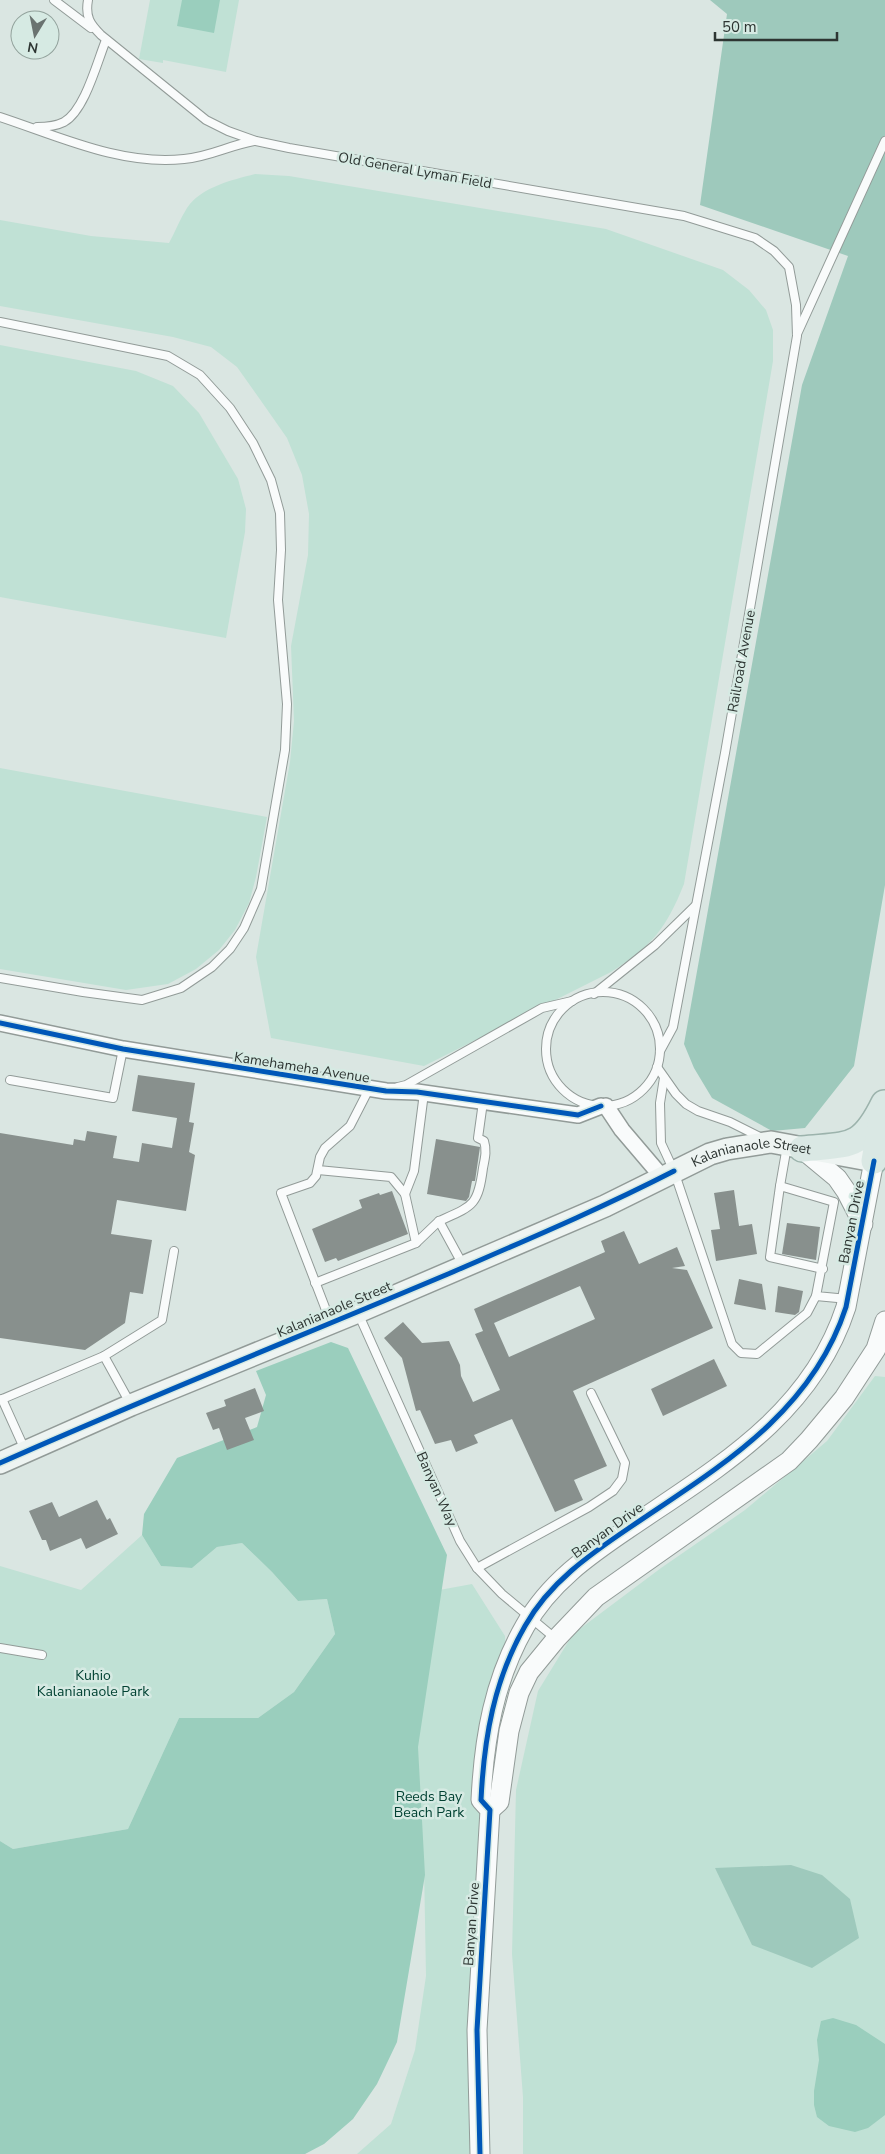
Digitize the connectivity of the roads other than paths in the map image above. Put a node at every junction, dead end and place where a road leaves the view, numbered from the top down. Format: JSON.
{"nodes":[{"id":1,"x":54,"y":0,"type":"edge"},
{"id":2,"x":88,"y":0,"type":"edge"},
{"id":3,"x":104,"y":38,"type":"junction"},
{"id":4,"x":0,"y":117,"type":"edge"},
{"id":5,"x":30,"y":127,"type":"junction"},
{"id":6,"x":256,"y":141,"type":"junction"},
{"id":7,"x":885,"y":141,"type":"edge"},
{"id":8,"x":790,"y":267,"type":"joint"},
{"id":9,"x":0,"y":322,"type":"edge"},
{"id":10,"x":797,"y":336,"type":"junction"},
{"id":11,"x":694,"y":906,"type":"junction"},
{"id":12,"x":0,"y":978,"type":"edge"},
{"id":13,"x":594,"y":994,"type":"junction"},
{"id":14,"x":574,"y":1000,"type":"junction"},
{"id":15,"x":0,"y":1023,"type":"edge"},
{"id":16,"x":123,"y":1049,"type":"junction"},
{"id":17,"x":660,"y":1051,"type":"junction"},
{"id":18,"x":657,"y":1067,"type":"junction"},
{"id":19,"x":664,"y":1078,"type":"junction"},
{"id":20,"x":10,"y":1080,"type":"dead end"},
{"id":21,"x":369,"y":1089,"type":"junction"},
{"id":22,"x":386,"y":1091,"type":"junction"},
{"id":23,"x":424,"y":1093,"type":"junction"},
{"id":24,"x":885,"y":1101,"type":"edge"},
{"id":25,"x":483,"y":1102,"type":"junction"},
{"id":26,"x":604,"y":1106,"type":"junction"},
{"id":27,"x":787,"y":1146,"type":"junction"},
{"id":28,"x":874,"y":1162,"type":"junction"},
{"id":29,"x":318,"y":1170,"type":"junction"},
{"id":30,"x":668,"y":1174,"type":"junction"},
{"id":31,"x":780,"y":1186,"type":"junction"},
{"id":32,"x":405,"y":1194,"type":"junction"},
{"id":33,"x":439,"y":1221,"type":"junction"},
{"id":34,"x":863,"y":1224,"type":"junction"},
{"id":35,"x":416,"y":1243,"type":"junction"},
{"id":36,"x":174,"y":1251,"type":"dead end"},
{"id":37,"x":464,"y":1267,"type":"junction"},
{"id":38,"x":823,"y":1269,"type":"junction"},
{"id":39,"x":315,"y":1283,"type":"junction"},
{"id":40,"x":816,"y":1296,"type":"junction"},
{"id":41,"x":848,"y":1299,"type":"junction"},
{"id":42,"x":358,"y":1312,"type":"junction"},
{"id":43,"x":885,"y":1321,"type":"edge"},
{"id":44,"x":331,"y":1323,"type":"junction"},
{"id":45,"x":104,"y":1356,"type":"junction"},
{"id":46,"x":591,"y":1394,"type":"dead end"},
{"id":47,"x":1,"y":1400,"type":"edge"},
{"id":48,"x":131,"y":1405,"type":"junction"},
{"id":49,"x":26,"y":1452,"type":"junction"},
{"id":50,"x":0,"y":1463,"type":"edge"},
{"id":51,"x":477,"y":1568,"type":"junction"},
{"id":52,"x":530,"y":1618,"type":"junction"},
{"id":53,"x":556,"y":1639,"type":"junction"},
{"id":54,"x":0,"y":1648,"type":"edge"},
{"id":55,"x":42,"y":1655,"type":"dead end"},
{"id":56,"x":490,"y":1810,"type":"junction"},
{"id":57,"x":480,"y":2154,"type":"edge"}],
"edges":[{"from":1,"to":3,"type":"lane"},
{"from":2,"to":3,"type":"lane","name":"Old General Lyman Field"},
{"from":3,"to":5,"type":"lane"},
{"from":3,"to":6,"type":"lane","name":"Old General Lyman Field"},
{"from":4,"to":5,"type":"lane"},
{"from":5,"to":6,"type":"lane"},
{"from":6,"to":8,"type":"lane","name":"Old General Lyman Field"},
{"from":7,"to":10,"type":"lane"},
{"from":8,"to":10,"type":"lane","name":"Railroad Avenue"},
{"from":9,"to":12,"type":"lane"},
{"from":10,"to":11,"type":"lane","name":"Railroad Avenue"},
{"from":11,"to":13,"type":"lane"},
{"from":11,"to":17,"type":"lane","name":"Railroad Avenue"},
{"from":13,"to":14,"type":"lane"},
{"from":13,"to":17,"type":"lane"},
{"from":14,"to":22,"type":"lane"},
{"from":14,"to":26,"type":"lane"},
{"from":15,"to":16,"type":"street","name":"Kamehameha Avenue"},
{"from":16,"to":20,"type":"lane"},
{"from":16,"to":21,"type":"street","name":"Kamehameha Avenue"},
{"from":17,"to":18,"type":"lane"},
{"from":18,"to":19,"type":"lane"},
{"from":18,"to":26,"type":"lane"},
{"from":19,"to":27,"type":"lane"},
{"from":19,"to":30,"type":"lane"},
{"from":21,"to":22,"type":"street","name":"Kamehameha Avenue"},
{"from":21,"to":29,"type":"lane"},
{"from":22,"to":23,"type":"street","name":"Kamehameha Avenue"},
{"from":23,"to":25,"type":"street","name":"Kamehameha Avenue"},
{"from":23,"to":32,"type":"lane"},
{"from":24,"to":27,"type":"highway"},
{"from":24,"to":28,"type":"highway"},
{"from":25,"to":26,"type":"street","name":"Kamehameha Avenue"},
{"from":25,"to":33,"type":"lane"},
{"from":26,"to":30,"type":"street"},
{"from":27,"to":28,"type":"main road","name":"Kalanianaole Street"},
{"from":27,"to":30,"type":"main road","name":"Kalanianaole Street"},
{"from":27,"to":31,"type":"lane"},
{"from":27,"to":34,"type":"street"},
{"from":28,"to":34,"type":"street","name":"Banyan Drive"},
{"from":29,"to":32,"type":"lane"},
{"from":29,"to":39,"type":"lane"},
{"from":30,"to":37,"type":"main road","name":"Kalanianaole Street"},
{"from":30,"to":40,"type":"lane"},
{"from":31,"to":38,"type":"lane"},
{"from":31,"to":38,"type":"lane"},
{"from":32,"to":35,"type":"lane"},
{"from":33,"to":35,"type":"lane"},
{"from":33,"to":37,"type":"lane"},
{"from":34,"to":41,"type":"street","name":"Banyan Drive"},
{"from":35,"to":39,"type":"lane"},
{"from":36,"to":45,"type":"lane"},
{"from":37,"to":42,"type":"main road","name":"Kalanianaole Street"},
{"from":38,"to":40,"type":"lane"},
{"from":39,"to":44,"type":"lane"},
{"from":40,"to":41,"type":"lane"},
{"from":41,"to":52,"type":"street","name":"Banyan Drive"},
{"from":42,"to":44,"type":"main road","name":"Kalanianaole Street"},
{"from":42,"to":51,"type":"lane","name":"Banyan Way"},
{"from":43,"to":53,"type":"street","name":"Banyan Drive"},
{"from":44,"to":48,"type":"main road","name":"Kalanianaole Street"},
{"from":45,"to":47,"type":"lane"},
{"from":45,"to":48,"type":"lane"},
{"from":46,"to":51,"type":"lane"},
{"from":47,"to":49,"type":"lane"},
{"from":48,"to":49,"type":"main road","name":"Kalanianaole Street"},
{"from":49,"to":50,"type":"main road","name":"Kalanianaole Street"},
{"from":51,"to":52,"type":"lane","name":"Banyan Way"},
{"from":52,"to":53,"type":"lane","name":"Banyan Way"},
{"from":52,"to":56,"type":"street","name":"Banyan Drive"},
{"from":53,"to":56,"type":"street","name":"Banyan Drive"},
{"from":54,"to":55,"type":"lane"},
{"from":56,"to":57,"type":"street","name":"Banyan Drive"}]}
